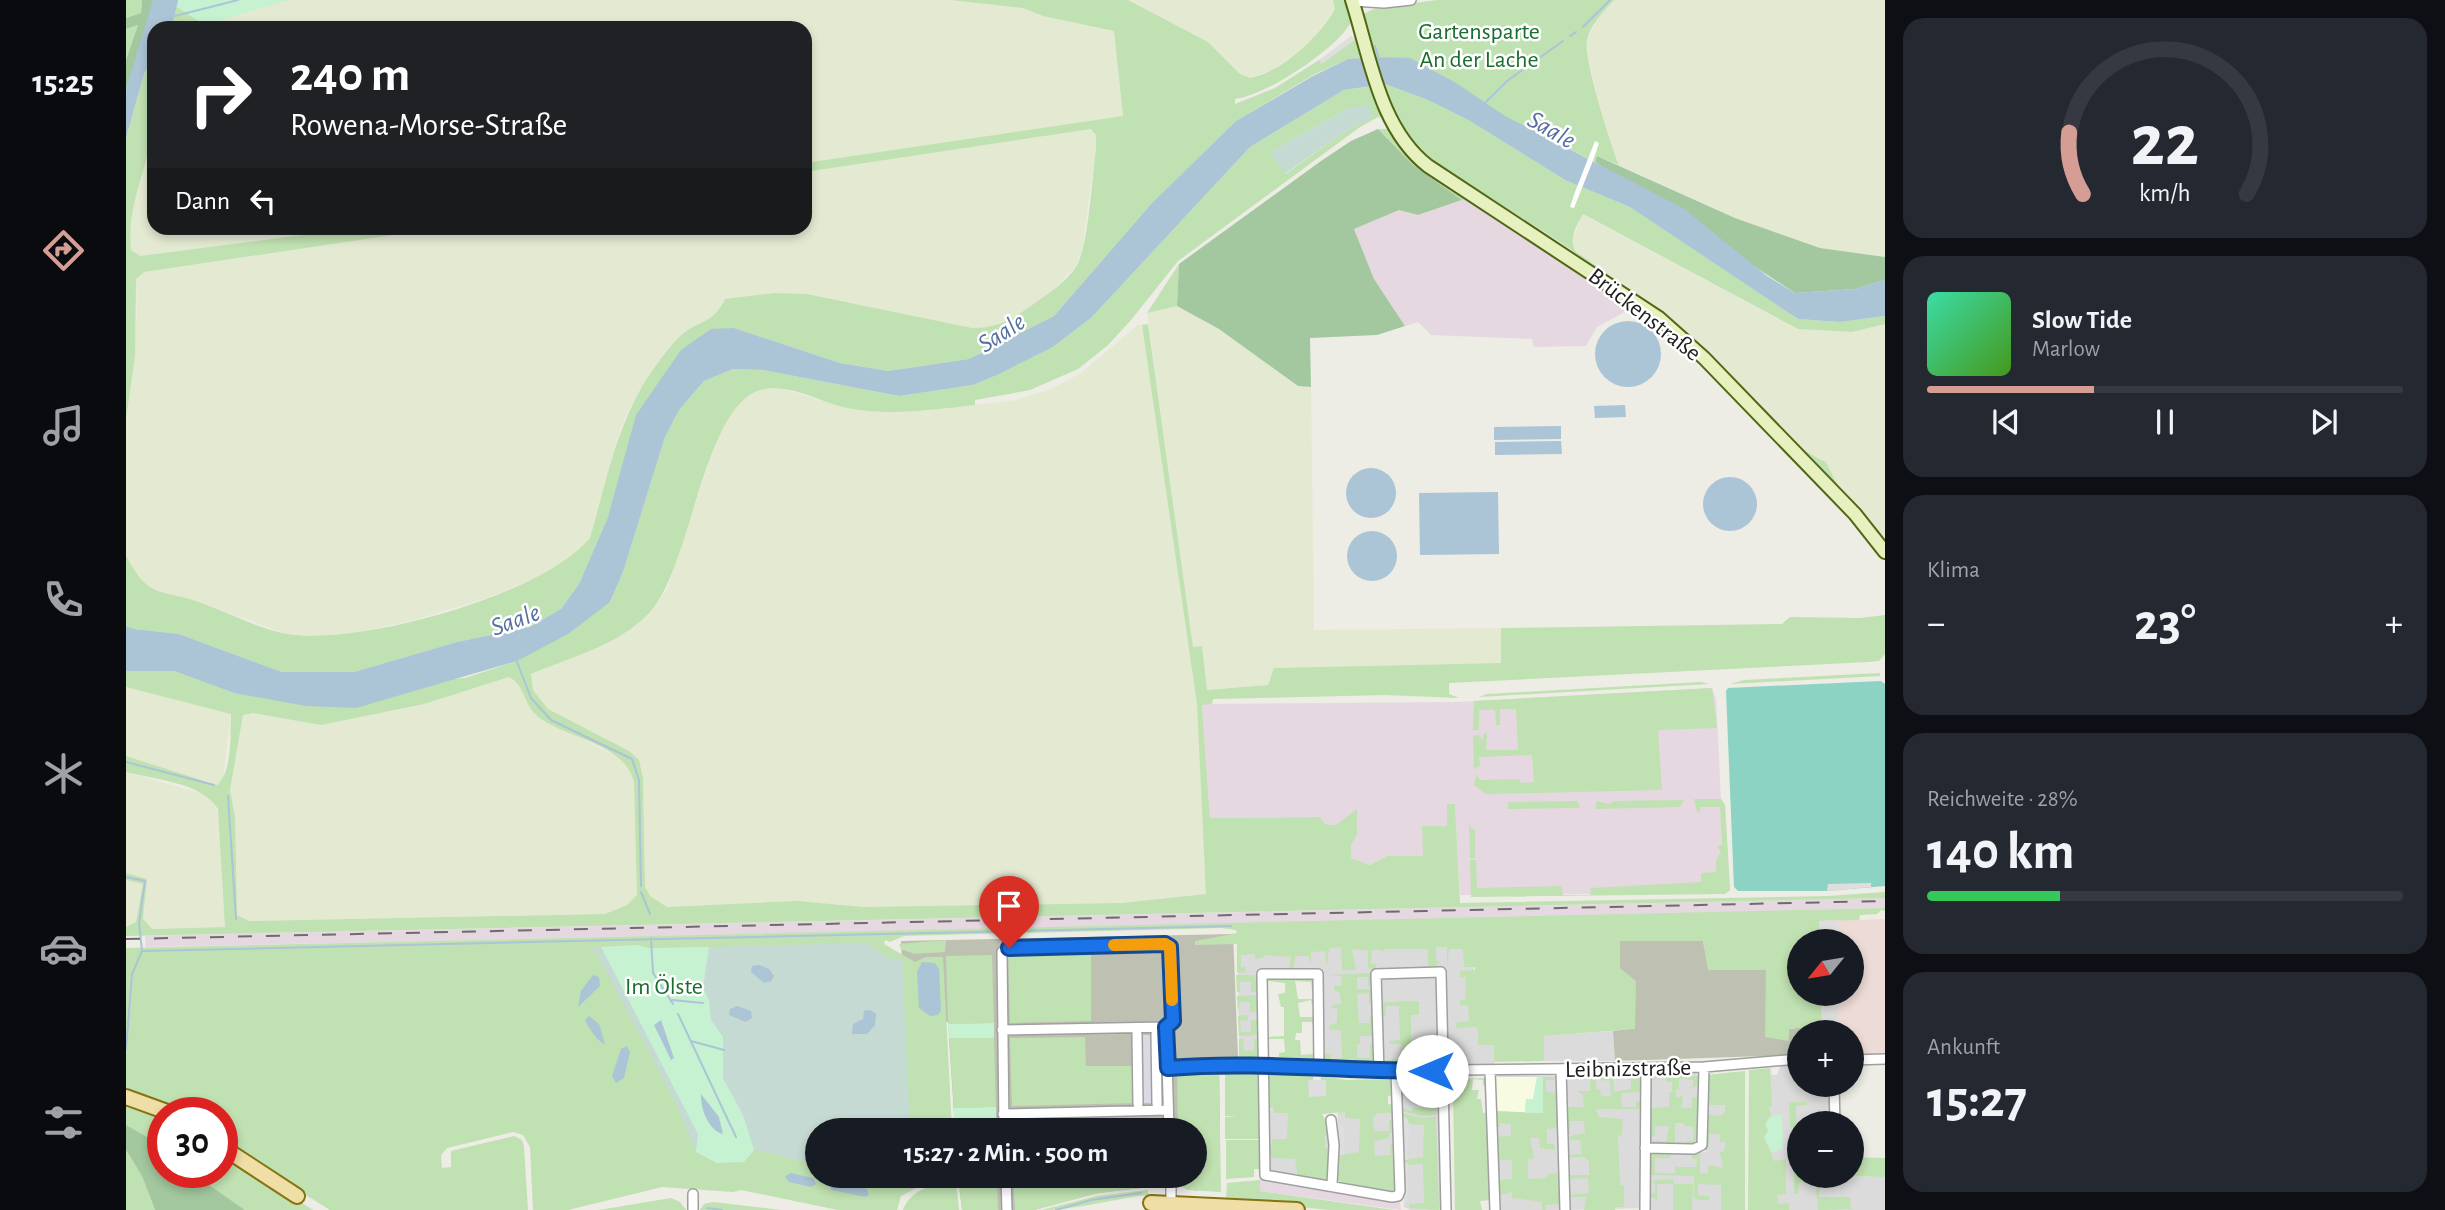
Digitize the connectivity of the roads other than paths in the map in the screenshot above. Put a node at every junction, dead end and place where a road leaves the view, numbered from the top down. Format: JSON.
{"nodes":[{"id":1,"x":1352,"y":0,"type":"edge"},
{"id":2,"x":1410,"y":0,"type":"edge"},
{"id":3,"x":1367,"y":1,"type":"edge"},
{"id":4,"x":1885,"y":552,"type":"edge"},
{"id":5,"x":1166,"y":1027,"type":"junction"},
{"id":6,"x":1002,"y":1030,"type":"junction"},
{"id":7,"x":1137,"y":1034,"type":"dead end"},
{"id":8,"x":1156,"y":1034,"type":"dead end"},
{"id":9,"x":1443,"y":1058,"type":"junction"},
{"id":10,"x":1864,"y":1059,"type":"edge"},
{"id":11,"x":1885,"y":1059,"type":"edge"},
{"id":12,"x":1787,"y":1060,"type":"edge"},
{"id":13,"x":1263,"y":1066,"type":"junction"},
{"id":14,"x":1704,"y":1067,"type":"junction"},
{"id":15,"x":1138,"y":1068,"type":"junction"},
{"id":16,"x":1319,"y":1068,"type":"junction"},
{"id":17,"x":1646,"y":1068,"type":"junction"},
{"id":18,"x":1562,"y":1069,"type":"junction"},
{"id":19,"x":1456,"y":1070,"type":"junction"},
{"id":20,"x":1490,"y":1070,"type":"junction"},
{"id":21,"x":1160,"y":1071,"type":"junction"},
{"id":22,"x":1396,"y":1071,"type":"junction"},
{"id":23,"x":1432,"y":1071,"type":"junction"},
{"id":24,"x":1379,"y":1072,"type":"junction"},
{"id":25,"x":1443,"y":1082,"type":"junction"},
{"id":26,"x":126,"y":1097,"type":"edge"},
{"id":27,"x":147,"y":1105,"type":"edge"},
{"id":28,"x":1168,"y":1110,"type":"junction"},
{"id":29,"x":1003,"y":1114,"type":"junction"},
{"id":30,"x":1003,"y":1118,"type":"edge"},
{"id":31,"x":1168,"y":1118,"type":"edge"},
{"id":32,"x":1331,"y":1120,"type":"dead end"},
{"id":33,"x":1645,"y":1147,"type":"junction"},
{"id":34,"x":238,"y":1157,"type":"edge"},
{"id":35,"x":1332,"y":1185,"type":"junction"},
{"id":36,"x":1006,"y":1188,"type":"edge"},
{"id":37,"x":1171,"y":1188,"type":"edge"},
{"id":38,"x":693,"y":1194,"type":"dead end"},
{"id":39,"x":297,"y":1196,"type":"dead end"},
{"id":40,"x":1151,"y":1203,"type":"dead end"},
{"id":41,"x":1171,"y":1206,"type":"edge"},
{"id":42,"x":693,"y":1210,"type":"edge"},
{"id":43,"x":1007,"y":1210,"type":"edge"},
{"id":44,"x":1297,"y":1210,"type":"edge"},
{"id":45,"x":1446,"y":1210,"type":"edge"},
{"id":46,"x":1495,"y":1210,"type":"edge"},
{"id":47,"x":1565,"y":1210,"type":"edge"},
{"id":48,"x":1645,"y":1210,"type":"edge"}],
"edges":[{"from":1,"to":3,"type":"street"},
{"from":1,"to":4,"type":"street","name":"Brückenstraße"},
{"from":2,"to":3,"type":"street"},
{"from":5,"to":6,"type":"street"},
{"from":5,"to":6,"type":"street"},
{"from":5,"to":21,"type":"street"},
{"from":6,"to":29,"type":"street"},
{"from":7,"to":15,"type":"street"},
{"from":8,"to":21,"type":"street"},
{"from":9,"to":19,"type":"street"},
{"from":9,"to":23,"type":"street"},
{"from":9,"to":24,"type":"street"},
{"from":10,"to":11,"type":"street"},
{"from":12,"to":14,"type":"street","name":"Leibnizstraße"},
{"from":13,"to":16,"type":"street"},
{"from":13,"to":16,"type":"street"},
{"from":13,"to":21,"type":"street"},
{"from":13,"to":35,"type":"street"},
{"from":14,"to":17,"type":"street","name":"Leibnizstraße"},
{"from":14,"to":33,"type":"street"},
{"from":15,"to":21,"type":"street"},
{"from":15,"to":21,"type":"street"},
{"from":16,"to":24,"type":"street"},
{"from":17,"to":18,"type":"street","name":"Leibnizstraße"},
{"from":17,"to":33,"type":"street"},
{"from":18,"to":20,"type":"street","name":"Leibnizstraße"},
{"from":18,"to":47,"type":"street"},
{"from":19,"to":20,"type":"street","name":"Leibnizstraße"},
{"from":19,"to":25,"type":"street"},
{"from":20,"to":46,"type":"street"},
{"from":21,"to":28,"type":"street"},
{"from":22,"to":23,"type":"street"},
{"from":22,"to":24,"type":"street"},
{"from":22,"to":35,"type":"street"},
{"from":23,"to":25,"type":"street"},
{"from":25,"to":45,"type":"street"},
{"from":26,"to":27,"type":"main road"},
{"from":28,"to":29,"type":"street"},
{"from":28,"to":31,"type":"street"},
{"from":29,"to":30,"type":"street"},
{"from":32,"to":35,"type":"street"},
{"from":33,"to":48,"type":"street"},
{"from":34,"to":39,"type":"main road"},
{"from":36,"to":43,"type":"street"},
{"from":37,"to":41,"type":"street"},
{"from":38,"to":42,"type":"street"},
{"from":40,"to":41,"type":"main road"},
{"from":41,"to":44,"type":"main road"}]}
